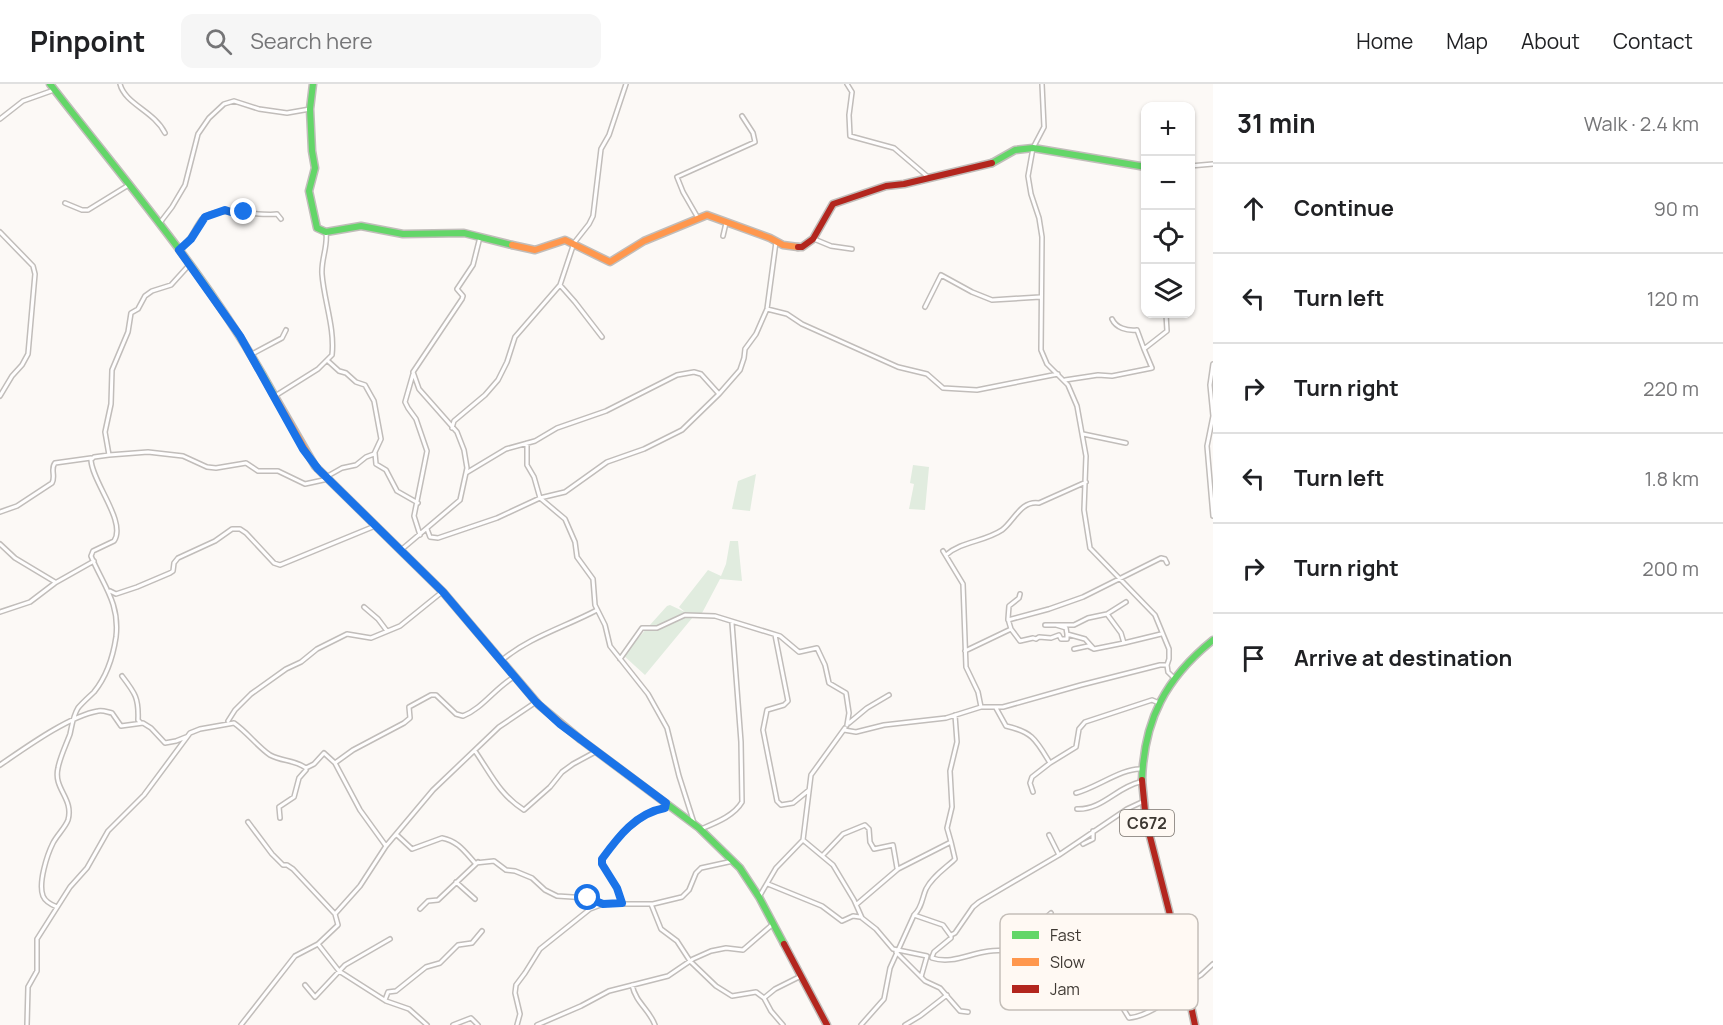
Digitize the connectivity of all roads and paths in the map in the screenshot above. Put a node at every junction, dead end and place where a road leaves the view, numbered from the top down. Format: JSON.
{"nodes":[{"id":1,"x":50,"y":84,"type":"edge"},
{"id":2,"x":120,"y":84,"type":"edge"},
{"id":3,"x":313,"y":84,"type":"edge"},
{"id":4,"x":626,"y":84,"type":"edge"},
{"id":5,"x":847,"y":84,"type":"edge"},
{"id":6,"x":1042,"y":84,"type":"edge"},
{"id":7,"x":54,"y":90,"type":"junction"},
{"id":8,"x":310,"y":109,"type":"junction"},
{"id":9,"x":742,"y":116,"type":"dead end"},
{"id":10,"x":0,"y":119,"type":"edge"},
{"id":11,"x":165,"y":133,"type":"dead end"},
{"id":12,"x":1033,"y":148,"type":"junction"},
{"id":13,"x":1213,"y":164,"type":"edge"},
{"id":14,"x":1141,"y":166,"type":"edge"},
{"id":15,"x":1195,"y":166,"type":"edge"},
{"id":16,"x":928,"y":177,"type":"junction"},
{"id":17,"x":129,"y":185,"type":"junction"},
{"id":18,"x":65,"y":203,"type":"dead end"},
{"id":19,"x":698,"y":218,"type":"junction"},
{"id":20,"x":281,"y":219,"type":"dead end"},
{"id":21,"x":726,"y":221,"type":"junction"},
{"id":22,"x":159,"y":224,"type":"junction"},
{"id":23,"x":0,"y":232,"type":"edge"},
{"id":24,"x":326,"y":232,"type":"junction"},
{"id":25,"x":723,"y":236,"type":"dead end"},
{"id":26,"x":480,"y":237,"type":"junction"},
{"id":27,"x":814,"y":239,"type":"junction"},
{"id":28,"x":776,"y":240,"type":"junction"},
{"id":29,"x":574,"y":243,"type":"junction"},
{"id":30,"x":852,"y":249,"type":"dead end"},
{"id":31,"x":179,"y":250,"type":"junction"},
{"id":32,"x":190,"y":264,"type":"junction"},
{"id":33,"x":560,"y":285,"type":"junction"},
{"id":34,"x":1040,"y":297,"type":"junction"},
{"id":35,"x":925,"y":307,"type":"dead end"},
{"id":36,"x":767,"y":309,"type":"junction"},
{"id":37,"x":1166,"y":318,"type":"edge"},
{"id":38,"x":1112,"y":319,"type":"dead end"},
{"id":39,"x":286,"y":330,"type":"dead end"},
{"id":40,"x":602,"y":337,"type":"dead end"},
{"id":41,"x":1144,"y":349,"type":"junction"},
{"id":42,"x":252,"y":354,"type":"junction"},
{"id":43,"x":328,"y":361,"type":"junction"},
{"id":44,"x":1213,"y":364,"type":"edge"},
{"id":45,"x":413,"y":372,"type":"junction"},
{"id":46,"x":1058,"y":374,"type":"junction"},
{"id":47,"x":1064,"y":380,"type":"junction"},
{"id":48,"x":719,"y":394,"type":"junction"},
{"id":49,"x":0,"y":396,"type":"edge"},
{"id":50,"x":274,"y":396,"type":"junction"},
{"id":51,"x":452,"y":428,"type":"junction"},
{"id":52,"x":1083,"y":434,"type":"junction"},
{"id":53,"x":527,"y":443,"type":"junction"},
{"id":54,"x":1126,"y":443,"type":"dead end"},
{"id":55,"x":375,"y":452,"type":"junction"},
{"id":56,"x":109,"y":455,"type":"junction"},
{"id":57,"x":93,"y":458,"type":"junction"},
{"id":58,"x":466,"y":473,"type":"junction"},
{"id":59,"x":327,"y":478,"type":"junction"},
{"id":60,"x":1086,"y":482,"type":"junction"},
{"id":61,"x":540,"y":498,"type":"junction"},
{"id":62,"x":418,"y":503,"type":"junction"},
{"id":63,"x":0,"y":512,"type":"edge"},
{"id":64,"x":1213,"y":516,"type":"edge"},
{"id":65,"x":375,"y":526,"type":"junction"},
{"id":66,"x":427,"y":529,"type":"junction"},
{"id":67,"x":420,"y":535,"type":"junction"},
{"id":68,"x":0,"y":544,"type":"edge"},
{"id":69,"x":401,"y":550,"type":"junction"},
{"id":70,"x":943,"y":551,"type":"dead end"},
{"id":71,"x":946,"y":555,"type":"junction"},
{"id":72,"x":94,"y":561,"type":"junction"},
{"id":73,"x":1167,"y":563,"type":"dead end"},
{"id":74,"x":1120,"y":580,"type":"junction"},
{"id":75,"x":55,"y":583,"type":"junction"},
{"id":76,"x":108,"y":587,"type":"junction"},
{"id":77,"x":443,"y":592,"type":"junction"},
{"id":78,"x":1020,"y":594,"type":"dead end"},
{"id":79,"x":1126,"y":602,"type":"dead end"},
{"id":80,"x":364,"y":607,"type":"dead end"},
{"id":81,"x":597,"y":610,"type":"junction"},
{"id":82,"x":0,"y":612,"type":"edge"},
{"id":83,"x":1107,"y":614,"type":"junction"},
{"id":84,"x":1008,"y":620,"type":"junction"},
{"id":85,"x":732,"y":623,"type":"junction"},
{"id":86,"x":1045,"y":625,"type":"dead end"},
{"id":87,"x":1056,"y":625,"type":"junction"},
{"id":88,"x":1011,"y":628,"type":"junction"},
{"id":89,"x":387,"y":631,"type":"junction"},
{"id":90,"x":1067,"y":634,"type":"junction"},
{"id":91,"x":1161,"y":634,"type":"junction"},
{"id":92,"x":775,"y":635,"type":"junction"},
{"id":93,"x":1213,"y":640,"type":"edge"},
{"id":94,"x":1124,"y":643,"type":"junction"},
{"id":95,"x":1074,"y":649,"type":"dead end"},
{"id":96,"x":1094,"y":649,"type":"junction"},
{"id":97,"x":965,"y":651,"type":"junction"},
{"id":98,"x":620,"y":659,"type":"junction"},
{"id":99,"x":501,"y":661,"type":"junction"},
{"id":100,"x":1167,"y":665,"type":"junction"},
{"id":101,"x":122,"y":676,"type":"dead end"},
{"id":102,"x":514,"y":677,"type":"junction"},
{"id":103,"x":1173,"y":677,"type":"junction"},
{"id":104,"x":889,"y":695,"type":"dead end"},
{"id":105,"x":536,"y":702,"type":"junction"},
{"id":106,"x":1159,"y":703,"type":"junction"},
{"id":107,"x":981,"y":707,"type":"junction"},
{"id":108,"x":996,"y":708,"type":"junction"},
{"id":109,"x":955,"y":715,"type":"junction"},
{"id":110,"x":73,"y":720,"type":"junction"},
{"id":111,"x":142,"y":723,"type":"junction"},
{"id":112,"x":227,"y":723,"type":"junction"},
{"id":113,"x":847,"y":725,"type":"junction"},
{"id":114,"x":844,"y":730,"type":"junction"},
{"id":115,"x":188,"y":736,"type":"junction"},
{"id":116,"x":176,"y":741,"type":"junction"},
{"id":117,"x":178,"y":750,"type":"junction"},
{"id":118,"x":475,"y":751,"type":"junction"},
{"id":119,"x":597,"y":751,"type":"junction"},
{"id":120,"x":335,"y":763,"type":"junction"},
{"id":121,"x":1050,"y":763,"type":"junction"},
{"id":122,"x":0,"y":765,"type":"edge"},
{"id":123,"x":308,"y":768,"type":"junction"},
{"id":124,"x":1143,"y":770,"type":"junction"},
{"id":125,"x":1142,"y":782,"type":"junction"},
{"id":126,"x":809,"y":790,"type":"junction"},
{"id":127,"x":1033,"y":792,"type":"dead end"},
{"id":128,"x":1076,"y":793,"type":"dead end"},
{"id":129,"x":666,"y":803,"type":"junction"},
{"id":130,"x":1143,"y":803,"type":"junction"},
{"id":131,"x":1077,"y":809,"type":"dead end"},
{"id":132,"x":280,"y":818,"type":"dead end"},
{"id":133,"x":248,"y":822,"type":"dead end"},
{"id":134,"x":694,"y":823,"type":"junction"},
{"id":135,"x":701,"y":829,"type":"junction"},
{"id":136,"x":1094,"y":831,"type":"junction"},
{"id":137,"x":1049,"y":835,"type":"dead end"},
{"id":138,"x":394,"y":836,"type":"junction"},
{"id":139,"x":803,"y":840,"type":"junction"},
{"id":140,"x":951,"y":842,"type":"junction"},
{"id":141,"x":1083,"y":844,"type":"dead end"},
{"id":142,"x":386,"y":846,"type":"junction"},
{"id":143,"x":823,"y":855,"type":"junction"},
{"id":144,"x":1059,"y":855,"type":"junction"},
{"id":145,"x":733,"y":861,"type":"junction"},
{"id":146,"x":479,"y":862,"type":"junction"},
{"id":147,"x":898,"y":869,"type":"junction"},
{"id":148,"x":456,"y":882,"type":"junction"},
{"id":149,"x":768,"y":884,"type":"junction"},
{"id":150,"x":759,"y":897,"type":"junction"},
{"id":151,"x":475,"y":899,"type":"dead end"},
{"id":152,"x":622,"y":903,"type":"junction"},
{"id":153,"x":603,"y":904,"type":"junction"},
{"id":154,"x":651,"y":904,"type":"junction"},
{"id":155,"x":856,"y":904,"type":"junction"},
{"id":156,"x":57,"y":907,"type":"junction"},
{"id":157,"x":420,"y":909,"type":"dead end"},
{"id":158,"x":335,"y":914,"type":"junction"},
{"id":159,"x":1169,"y":914,"type":"edge"},
{"id":160,"x":914,"y":915,"type":"junction"},
{"id":161,"x":862,"y":918,"type":"junction"},
{"id":162,"x":774,"y":924,"type":"junction"},
{"id":163,"x":482,"y":931,"type":"dead end"},
{"id":164,"x":951,"y":935,"type":"junction"},
{"id":165,"x":390,"y":939,"type":"dead end"},
{"id":166,"x":318,"y":944,"type":"junction"},
{"id":167,"x":896,"y":951,"type":"junction"},
{"id":168,"x":1000,"y":951,"type":"edge"},
{"id":169,"x":929,"y":957,"type":"junction"},
{"id":170,"x":690,"y":961,"type":"junction"},
{"id":171,"x":1213,"y":964,"type":"edge"},
{"id":172,"x":339,"y":971,"type":"junction"},
{"id":173,"x":802,"y":976,"type":"junction"},
{"id":174,"x":921,"y":977,"type":"junction"},
{"id":175,"x":1198,"y":977,"type":"edge"},
{"id":176,"x":304,"y":985,"type":"dead end"},
{"id":177,"x":632,"y":986,"type":"junction"},
{"id":178,"x":947,"y":995,"type":"junction"},
{"id":179,"x":764,"y":998,"type":"junction"},
{"id":180,"x":385,"y":1000,"type":"junction"},
{"id":181,"x":1124,"y":1010,"type":"edge"},
{"id":182,"x":1151,"y":1010,"type":"edge"},
{"id":183,"x":1192,"y":1010,"type":"edge"},
{"id":184,"x":968,"y":1012,"type":"dead end"},
{"id":185,"x":27,"y":1025,"type":"edge"},
{"id":186,"x":242,"y":1025,"type":"edge"},
{"id":187,"x":427,"y":1025,"type":"edge"},
{"id":188,"x":453,"y":1025,"type":"edge"},
{"id":189,"x":478,"y":1025,"type":"edge"},
{"id":190,"x":517,"y":1025,"type":"edge"},
{"id":191,"x":537,"y":1025,"type":"edge"},
{"id":192,"x":655,"y":1025,"type":"edge"},
{"id":193,"x":783,"y":1025,"type":"edge"},
{"id":194,"x":827,"y":1025,"type":"edge"},
{"id":195,"x":861,"y":1025,"type":"edge"},
{"id":196,"x":905,"y":1025,"type":"edge"},
{"id":197,"x":1195,"y":1025,"type":"edge"}],
"edges":[{"from":1,"to":7,"type":"street"},
{"from":2,"to":11,"type":"street"},
{"from":3,"to":8,"type":"street"},
{"from":4,"to":29,"type":"street"},
{"from":5,"to":16,"type":"street"},
{"from":6,"to":12,"type":"street"},
{"from":7,"to":10,"type":"street"},
{"from":7,"to":17,"type":"street"},
{"from":8,"to":22,"type":"street"},
{"from":8,"to":24,"type":"street"},
{"from":9,"to":19,"type":"street"},
{"from":12,"to":14,"type":"street"},
{"from":12,"to":16,"type":"street"},
{"from":12,"to":34,"type":"street"},
{"from":13,"to":15,"type":"street"},
{"from":16,"to":27,"type":"street"},
{"from":17,"to":18,"type":"street"},
{"from":17,"to":22,"type":"street"},
{"from":19,"to":21,"type":"street"},
{"from":19,"to":29,"type":"street"},
{"from":20,"to":31,"type":"street"},
{"from":21,"to":25,"type":"street"},
{"from":21,"to":28,"type":"street"},
{"from":22,"to":31,"type":"street"},
{"from":23,"to":49,"type":"street"},
{"from":24,"to":26,"type":"street"},
{"from":24,"to":43,"type":"street"},
{"from":26,"to":29,"type":"street"},
{"from":26,"to":45,"type":"street"},
{"from":27,"to":28,"type":"street"},
{"from":27,"to":30,"type":"street"},
{"from":28,"to":36,"type":"street"},
{"from":29,"to":33,"type":"street"},
{"from":31,"to":32,"type":"street"},
{"from":32,"to":42,"type":"street"},
{"from":32,"to":56,"type":"street"},
{"from":33,"to":40,"type":"street"},
{"from":33,"to":51,"type":"street"},
{"from":34,"to":35,"type":"street"},
{"from":34,"to":46,"type":"street"},
{"from":36,"to":46,"type":"street"},
{"from":36,"to":48,"type":"street"},
{"from":37,"to":41,"type":"street"},
{"from":38,"to":41,"type":"street"},
{"from":39,"to":42,"type":"street"},
{"from":41,"to":47,"type":"street"},
{"from":42,"to":50,"type":"street"},
{"from":43,"to":50,"type":"street"},
{"from":43,"to":55,"type":"street"},
{"from":44,"to":64,"type":"street"},
{"from":45,"to":51,"type":"street"},
{"from":45,"to":62,"type":"street"},
{"from":46,"to":47,"type":"street"},
{"from":47,"to":52,"type":"street"},
{"from":48,"to":53,"type":"street"},
{"from":48,"to":61,"type":"street"},
{"from":50,"to":59,"type":"street"},
{"from":51,"to":58,"type":"street"},
{"from":52,"to":54,"type":"street"},
{"from":52,"to":60,"type":"street"},
{"from":53,"to":58,"type":"street"},
{"from":53,"to":61,"type":"street"},
{"from":55,"to":59,"type":"street"},
{"from":55,"to":62,"type":"street"},
{"from":56,"to":57,"type":"street"},
{"from":56,"to":59,"type":"street"},
{"from":57,"to":63,"type":"street"},
{"from":57,"to":72,"type":"street"},
{"from":58,"to":66,"type":"street"},
{"from":59,"to":65,"type":"street"},
{"from":60,"to":71,"type":"street"},
{"from":60,"to":74,"type":"street"},
{"from":61,"to":66,"type":"street"},
{"from":61,"to":81,"type":"street"},
{"from":62,"to":67,"type":"street"},
{"from":65,"to":69,"type":"street"},
{"from":65,"to":76,"type":"street"},
{"from":66,"to":67,"type":"street"},
{"from":67,"to":69,"type":"street"},
{"from":68,"to":75,"type":"street"},
{"from":69,"to":77,"type":"street"},
{"from":70,"to":71,"type":"street"},
{"from":71,"to":97,"type":"street"},
{"from":72,"to":75,"type":"street"},
{"from":72,"to":76,"type":"street"},
{"from":73,"to":74,"type":"street"},
{"from":74,"to":84,"type":"street"},
{"from":74,"to":91,"type":"street"},
{"from":75,"to":82,"type":"street"},
{"from":76,"to":110,"type":"street"},
{"from":77,"to":89,"type":"street"},
{"from":77,"to":99,"type":"street"},
{"from":78,"to":84,"type":"street"},
{"from":79,"to":83,"type":"street"},
{"from":80,"to":89,"type":"street"},
{"from":81,"to":98,"type":"street"},
{"from":81,"to":99,"type":"street"},
{"from":83,"to":87,"type":"street"},
{"from":83,"to":94,"type":"street"},
{"from":84,"to":88,"type":"street"},
{"from":85,"to":92,"type":"street"},
{"from":85,"to":98,"type":"street"},
{"from":85,"to":135,"type":"street"},
{"from":86,"to":87,"type":"street"},
{"from":87,"to":90,"type":"street"},
{"from":88,"to":90,"type":"street"},
{"from":88,"to":97,"type":"street"},
{"from":89,"to":112,"type":"street"},
{"from":90,"to":96,"type":"street"},
{"from":91,"to":94,"type":"street"},
{"from":91,"to":100,"type":"street"},
{"from":92,"to":113,"type":"street"},
{"from":92,"to":126,"type":"street"},
{"from":93,"to":103,"type":"street","number":"C672"},
{"from":94,"to":96,"type":"street"},
{"from":95,"to":96,"type":"street"},
{"from":97,"to":107,"type":"street"},
{"from":98,"to":134,"type":"street"},
{"from":99,"to":102,"type":"street"},
{"from":100,"to":103,"type":"street"},
{"from":100,"to":108,"type":"street"},
{"from":101,"to":111,"type":"street"},
{"from":102,"to":105,"type":"street"},
{"from":102,"to":120,"type":"street"},
{"from":103,"to":106,"type":"street","number":"C672"},
{"from":104,"to":113,"type":"street"},
{"from":105,"to":118,"type":"street"},
{"from":105,"to":119,"type":"street"},
{"from":106,"to":121,"type":"street"},
{"from":106,"to":124,"type":"street","number":"C672"},
{"from":107,"to":108,"type":"street"},
{"from":107,"to":109,"type":"street"},
{"from":108,"to":121,"type":"street"},
{"from":109,"to":114,"type":"street"},
{"from":109,"to":140,"type":"street"},
{"from":110,"to":111,"type":"street"},
{"from":110,"to":122,"type":"street"},
{"from":110,"to":156,"type":"street"},
{"from":111,"to":116,"type":"street"},
{"from":112,"to":115,"type":"street"},
{"from":112,"to":123,"type":"street"},
{"from":113,"to":114,"type":"street"},
{"from":114,"to":126,"type":"street"},
{"from":115,"to":116,"type":"street"},
{"from":115,"to":117,"type":"street"},
{"from":116,"to":117,"type":"street"},
{"from":117,"to":156,"type":"street"},
{"from":118,"to":119,"type":"street"},
{"from":118,"to":138,"type":"street"},
{"from":119,"to":129,"type":"street"},
{"from":120,"to":123,"type":"street"},
{"from":120,"to":142,"type":"street"},
{"from":121,"to":127,"type":"street"},
{"from":123,"to":132,"type":"street"},
{"from":124,"to":125,"type":"street","number":"C672"},
{"from":124,"to":128,"type":"street"},
{"from":125,"to":130,"type":"street","number":"C672"},
{"from":125,"to":131,"type":"street"},
{"from":126,"to":139,"type":"street"},
{"from":129,"to":134,"type":"street"},
{"from":129,"to":152,"type":"street"},
{"from":130,"to":136,"type":"street"},
{"from":130,"to":159,"type":"street","number":"C672"},
{"from":133,"to":158,"type":"street"},
{"from":134,"to":135,"type":"street"},
{"from":135,"to":145,"type":"street"},
{"from":136,"to":141,"type":"street"},
{"from":136,"to":144,"type":"street"},
{"from":137,"to":144,"type":"street"},
{"from":138,"to":142,"type":"street"},
{"from":138,"to":146,"type":"street"},
{"from":139,"to":143,"type":"street"},
{"from":139,"to":149,"type":"street"},
{"from":140,"to":147,"type":"street"},
{"from":140,"to":160,"type":"street"},
{"from":142,"to":158,"type":"street"},
{"from":143,"to":147,"type":"street"},
{"from":143,"to":155,"type":"street"},
{"from":144,"to":164,"type":"street"},
{"from":145,"to":150,"type":"street"},
{"from":145,"to":154,"type":"street"},
{"from":146,"to":148,"type":"street"},
{"from":146,"to":153,"type":"street"},
{"from":147,"to":155,"type":"street"},
{"from":148,"to":151,"type":"street"},
{"from":148,"to":157,"type":"street"},
{"from":149,"to":150,"type":"street"},
{"from":149,"to":161,"type":"street"},
{"from":150,"to":162,"type":"street"},
{"from":152,"to":153,"type":"street"},
{"from":152,"to":154,"type":"street"},
{"from":153,"to":190,"type":"street"},
{"from":154,"to":170,"type":"street"},
{"from":155,"to":161,"type":"street"},
{"from":156,"to":185,"type":"street"},
{"from":158,"to":166,"type":"street"},
{"from":160,"to":164,"type":"street"},
{"from":160,"to":167,"type":"street"},
{"from":161,"to":167,"type":"street"},
{"from":162,"to":170,"type":"street"},
{"from":162,"to":173,"type":"street"},
{"from":163,"to":180,"type":"street"},
{"from":164,"to":169,"type":"street"},
{"from":165,"to":172,"type":"street"},
{"from":166,"to":172,"type":"street"},
{"from":166,"to":186,"type":"street"},
{"from":167,"to":169,"type":"street"},
{"from":167,"to":174,"type":"street"},
{"from":167,"to":195,"type":"street"},
{"from":168,"to":169,"type":"street"},
{"from":169,"to":174,"type":"street"},
{"from":170,"to":177,"type":"street"},
{"from":170,"to":179,"type":"street"},
{"from":171,"to":175,"type":"street"},
{"from":172,"to":176,"type":"street"},
{"from":172,"to":180,"type":"street"},
{"from":173,"to":179,"type":"street"},
{"from":173,"to":194,"type":"street"},
{"from":174,"to":178,"type":"street"},
{"from":177,"to":191,"type":"street"},
{"from":177,"to":192,"type":"street"},
{"from":178,"to":184,"type":"street"},
{"from":178,"to":196,"type":"street"},
{"from":179,"to":193,"type":"street"},
{"from":180,"to":187,"type":"street"},
{"from":181,"to":182,"type":"street"},
{"from":183,"to":197,"type":"street","number":"C672"},
{"from":188,"to":189,"type":"street"}]}
